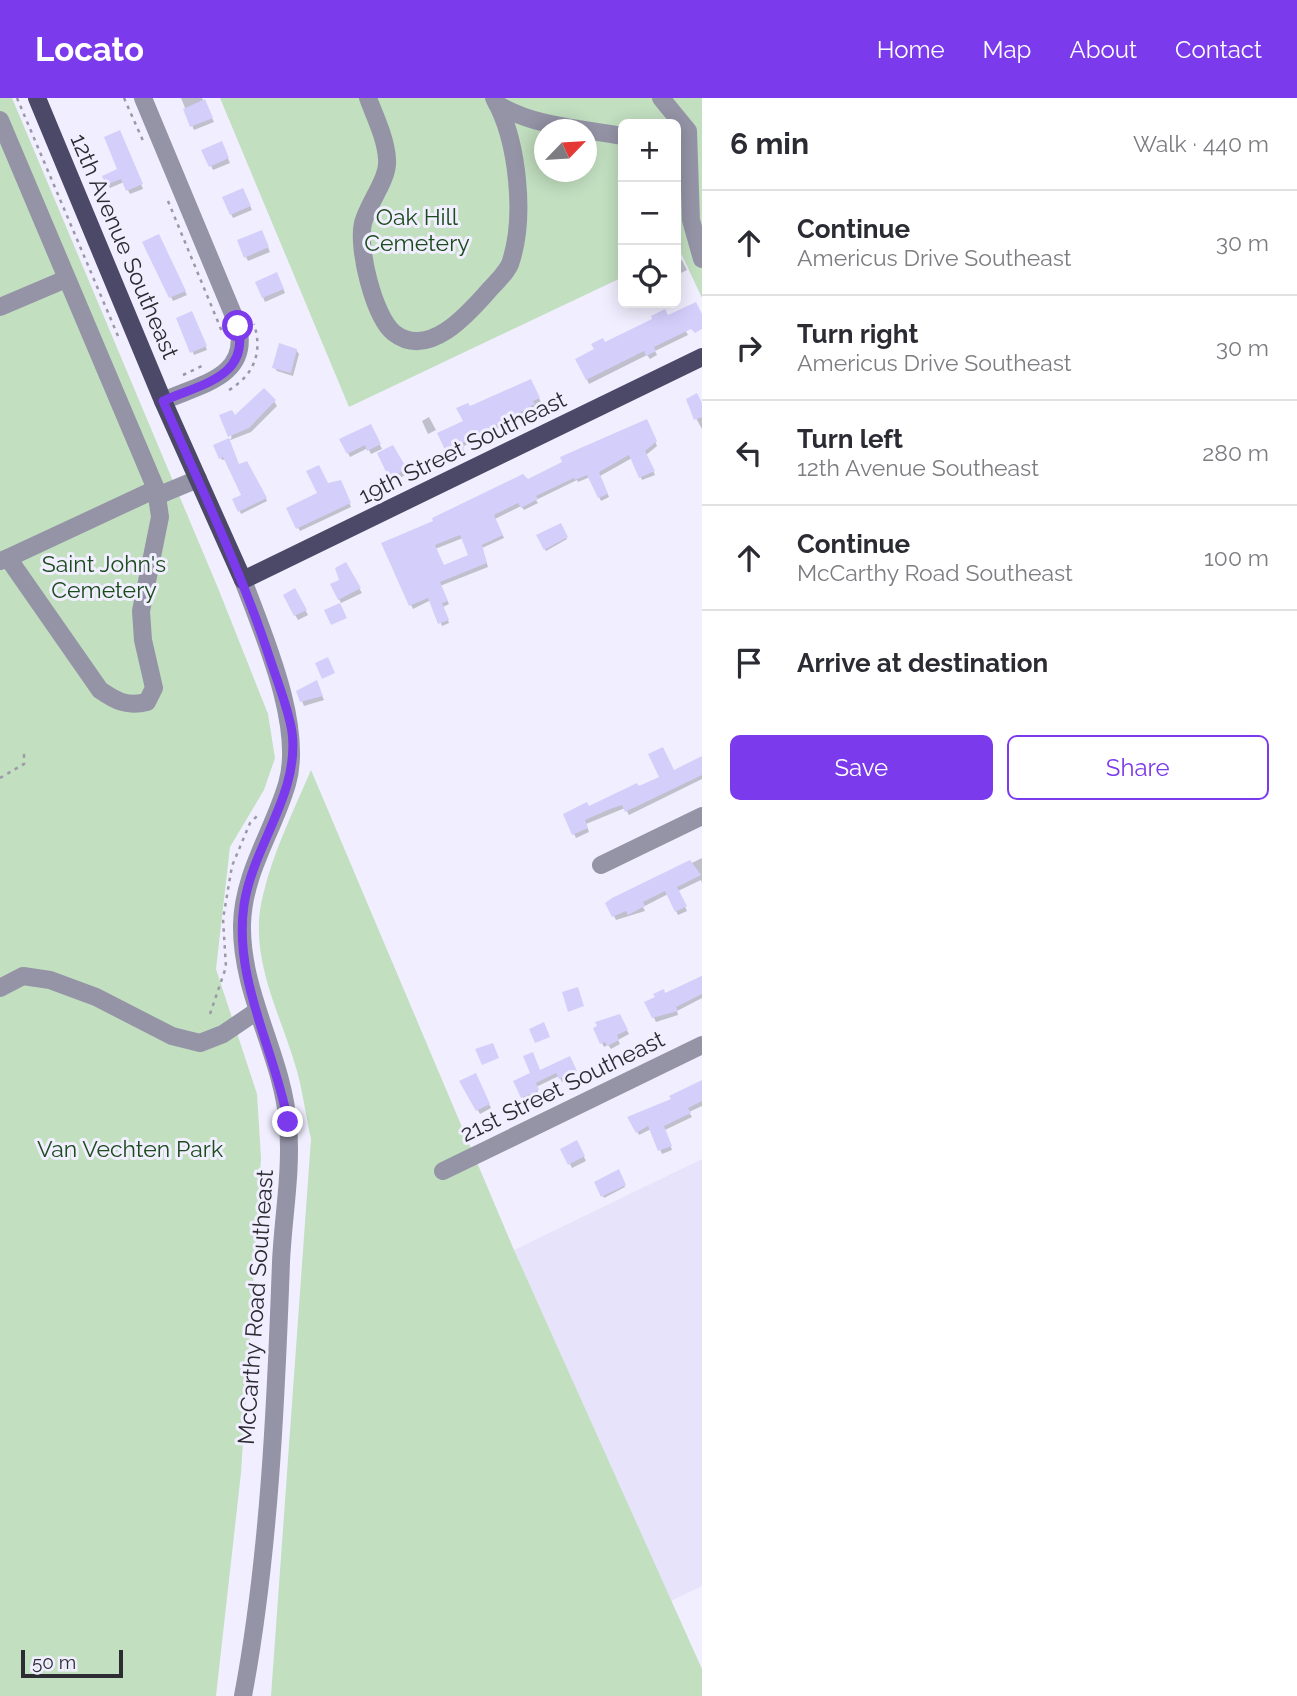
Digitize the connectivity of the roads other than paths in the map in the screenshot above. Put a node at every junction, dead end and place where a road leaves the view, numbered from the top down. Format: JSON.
{"nodes":[{"id":1,"x":37,"y":98,"type":"edge"},
{"id":2,"x":143,"y":98,"type":"edge"},
{"id":3,"x":368,"y":98,"type":"edge"},
{"id":4,"x":661,"y":98,"type":"edge"},
{"id":5,"x":496,"y":101,"type":"edge"},
{"id":6,"x":0,"y":120,"type":"edge"},
{"id":7,"x":534,"y":120,"type":"edge"},
{"id":8,"x":534,"y":128,"type":"edge"},
{"id":9,"x":597,"y":131,"type":"edge"},
{"id":10,"x":688,"y":132,"type":"edge"},
{"id":11,"x":618,"y":135,"type":"edge"},
{"id":12,"x":513,"y":147,"type":"junction"},
{"id":13,"x":702,"y":259,"type":"edge"},
{"id":14,"x":66,"y":279,"type":"junction"},
{"id":15,"x":0,"y":307,"type":"edge"},
{"id":16,"x":702,"y":357,"type":"edge"},
{"id":17,"x":163,"y":401,"type":"junction"},
{"id":18,"x":198,"y":479,"type":"junction"},
{"id":19,"x":156,"y":492,"type":"junction"},
{"id":20,"x":4,"y":559,"type":"edge"},
{"id":21,"x":243,"y":580,"type":"junction"},
{"id":22,"x":702,"y":816,"type":"edge"},
{"id":23,"x":601,"y":865,"type":"dead end"},
{"id":24,"x":242,"y":926,"type":"joint"},
{"id":25,"x":0,"y":988,"type":"edge"},
{"id":26,"x":257,"y":1011,"type":"junction"},
{"id":27,"x":702,"y":1045,"type":"edge"},
{"id":28,"x":443,"y":1171,"type":"dead end"},
{"id":29,"x":243,"y":1696,"type":"edge"}],
"edges":[{"from":1,"to":17,"type":"main road","name":"12th Avenue Southeast"},
{"from":2,"to":17,"type":"street"},
{"from":3,"to":12,"type":"street"},
{"from":4,"to":10,"type":"street"},
{"from":5,"to":7,"type":"street"},
{"from":5,"to":12,"type":"street"},
{"from":6,"to":14,"type":"street"},
{"from":8,"to":12,"type":"street"},
{"from":9,"to":11,"type":"street"},
{"from":10,"to":13,"type":"street"},
{"from":14,"to":15,"type":"street"},
{"from":14,"to":19,"type":"street"},
{"from":16,"to":21,"type":"main road","name":"19th Street Southeast"},
{"from":17,"to":18,"type":"main road","name":"12th Avenue Southeast"},
{"from":18,"to":19,"type":"street"},
{"from":18,"to":21,"type":"main road","name":"12th Avenue Southeast"},
{"from":19,"to":20,"type":"street"},
{"from":19,"to":20,"type":"street"},
{"from":21,"to":24,"type":"street","name":"12th Avenue Southeast"},
{"from":22,"to":23,"type":"street"},
{"from":24,"to":26,"type":"street","name":"McCarthy Road Southeast"},
{"from":25,"to":26,"type":"street"},
{"from":26,"to":29,"type":"street","name":"McCarthy Road Southeast"},
{"from":27,"to":28,"type":"street","name":"21st Street Southeast"}]}
